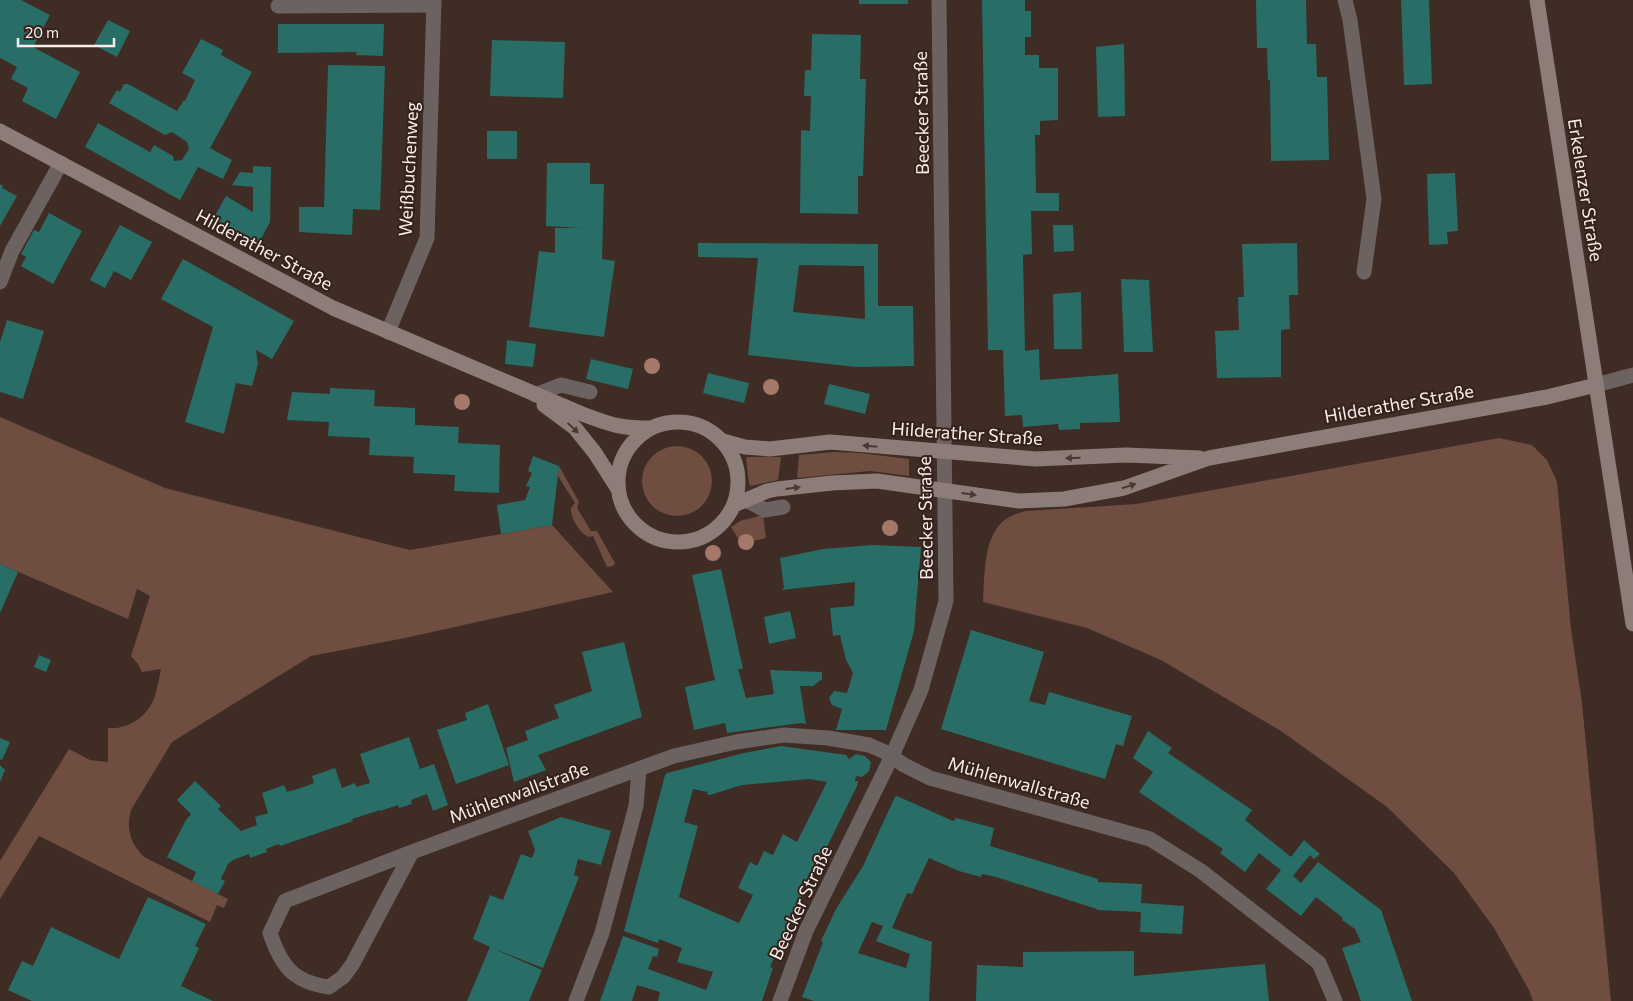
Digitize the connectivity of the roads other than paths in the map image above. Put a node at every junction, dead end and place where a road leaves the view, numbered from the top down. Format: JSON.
{"nodes":[{"id":1,"x":939,"y":0,"type":"edge"},
{"id":2,"x":1345,"y":0,"type":"edge"},
{"id":3,"x":1537,"y":0,"type":"edge"},
{"id":4,"x":434,"y":3,"type":"edge"},
{"id":5,"x":278,"y":6,"type":"dead end"},
{"id":6,"x":0,"y":131,"type":"edge"},
{"id":7,"x":61,"y":162,"type":"junction"},
{"id":8,"x":1364,"y":272,"type":"dead end"},
{"id":9,"x":0,"y":282,"type":"edge"},
{"id":10,"x":388,"y":332,"type":"junction"},
{"id":11,"x":1633,"y":375,"type":"edge"},
{"id":12,"x":1596,"y":385,"type":"junction"},
{"id":13,"x":518,"y":388,"type":"junction"},
{"id":14,"x":590,"y":392,"type":"dead end"},
{"id":15,"x":535,"y":395,"type":"junction"},
{"id":16,"x":650,"y":428,"type":"junction"},
{"id":17,"x":723,"y":441,"type":"junction"},
{"id":18,"x":944,"y":452,"type":"junction"},
{"id":19,"x":1209,"y":458,"type":"junction"},
{"id":20,"x":618,"y":489,"type":"junction"},
{"id":21,"x":945,"y":490,"type":"junction"},
{"id":22,"x":740,"y":502,"type":"junction"},
{"id":23,"x":784,"y":507,"type":"dead end"},
{"id":24,"x":1633,"y":624,"type":"edge"},
{"id":25,"x":892,"y":756,"type":"junction"},
{"id":26,"x":639,"y":770,"type":"junction"},
{"id":27,"x":412,"y":852,"type":"junction"},
{"id":28,"x":576,"y":1001,"type":"edge"},
{"id":29,"x":780,"y":1001,"type":"edge"},
{"id":30,"x":1335,"y":1001,"type":"edge"}],
"edges":[{"from":1,"to":18,"type":"street","name":"Beecker Straße"},
{"from":2,"to":8,"type":"street"},
{"from":3,"to":12,"type":"street","name":"Erkelenzer Straße"},
{"from":4,"to":5,"type":"street"},
{"from":4,"to":10,"type":"street","name":"Weißbuchenweg"},
{"from":6,"to":7,"type":"street","name":"Hilderather Straße"},
{"from":7,"to":9,"type":"street"},
{"from":7,"to":10,"type":"street","name":"Hilderather Straße"},
{"from":10,"to":13,"type":"street","name":"Hilderather Straße"},
{"from":11,"to":12,"type":"street"},
{"from":12,"to":19,"type":"street","name":"Hilderather Straße"},
{"from":12,"to":24,"type":"street","name":"Erkelenzer Straße"},
{"from":13,"to":15,"type":"street","name":"Hilderather Straße"},
{"from":13,"to":20,"type":"street","name":"Hilderather Straße","one_way":true},
{"from":14,"to":15,"type":"street"},
{"from":15,"to":16,"type":"street","name":"Hilderather Straße"},
{"from":16,"to":17,"type":"street"},
{"from":16,"to":20,"type":"street"},
{"from":18,"to":17,"type":"street","name":"Hilderather Straße","one_way":true},
{"from":17,"to":22,"type":"street"},
{"from":19,"to":18,"type":"street","name":"Hilderather Straße","one_way":true},
{"from":18,"to":21,"type":"street","name":"Beecker Straße"},
{"from":21,"to":19,"type":"street","name":"Hilderather Straße","one_way":true},
{"from":20,"to":22,"type":"street"},
{"from":22,"to":21,"type":"street","name":"Hilderather Straße","one_way":true},
{"from":21,"to":25,"type":"street","name":"Beecker Straße"},
{"from":22,"to":23,"type":"street"},
{"from":25,"to":26,"type":"street","name":"Mühlenwallstraße"},
{"from":25,"to":29,"type":"street","name":"Beecker Straße"},
{"from":25,"to":30,"type":"street","name":"Mühlenwallstraße"},
{"from":26,"to":27,"type":"street","name":"Mühlenwallstraße"},
{"from":26,"to":28,"type":"street"},
{"from":27,"to":27,"type":"street","name":"Mühlenwallstraße"}]}
